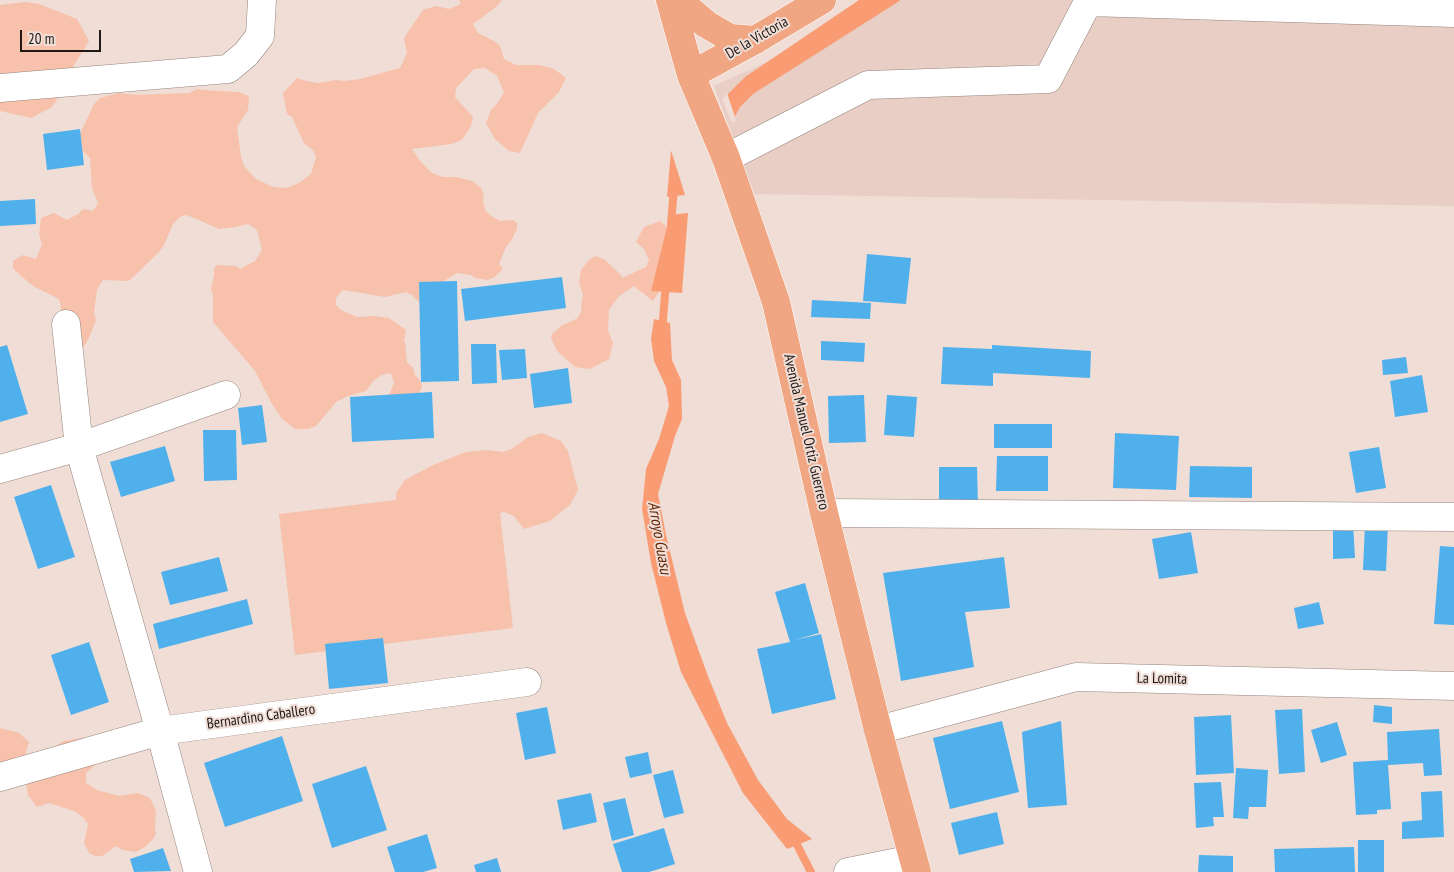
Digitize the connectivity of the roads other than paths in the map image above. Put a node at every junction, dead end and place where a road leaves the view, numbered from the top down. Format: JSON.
{"nodes":[{"id":1,"x":262,"y":0,"type":"edge"},
{"id":2,"x":670,"y":0,"type":"edge"},
{"id":3,"x":678,"y":0,"type":"edge"},
{"id":4,"x":822,"y":0,"type":"edge"},
{"id":5,"x":1454,"y":13,"type":"edge"},
{"id":6,"x":756,"y":40,"type":"junction"},
{"id":7,"x":691,"y":75,"type":"junction"},
{"id":8,"x":0,"y":88,"type":"edge"},
{"id":9,"x":726,"y":158,"type":"junction"},
{"id":10,"x":66,"y":324,"type":"dead end"},
{"id":11,"x":226,"y":395,"type":"dead end"},
{"id":12,"x":79,"y":447,"type":"junction"},
{"id":13,"x":0,"y":469,"type":"edge"},
{"id":14,"x":824,"y":513,"type":"junction"},
{"id":15,"x":1454,"y":517,"type":"edge"},
{"id":16,"x":527,"y":682,"type":"dead end"},
{"id":17,"x":1454,"y":686,"type":"edge"},
{"id":18,"x":878,"y":730,"type":"junction"},
{"id":19,"x":160,"y":731,"type":"junction"},
{"id":20,"x":0,"y":777,"type":"edge"},
{"id":21,"x":915,"y":865,"type":"edge"},
{"id":22,"x":852,"y":871,"type":"edge"},
{"id":23,"x":198,"y":872,"type":"edge"}],
"edges":[{"from":1,"to":8,"type":"street"},
{"from":2,"to":7,"type":"main road","name":"Avenida Manuel Ortíz Guerrero"},
{"from":3,"to":6,"type":"main road"},
{"from":4,"to":6,"type":"main road","name":"De la Victoria"},
{"from":5,"to":9,"type":"street"},
{"from":6,"to":7,"type":"main road","name":"De la Victoria"},
{"from":7,"to":9,"type":"main road","name":"Avenida Manuel Ortíz Guerrero"},
{"from":9,"to":14,"type":"main road","name":"Avenida Manuel Ortíz Guerrero"},
{"from":10,"to":12,"type":"street"},
{"from":11,"to":12,"type":"street"},
{"from":12,"to":13,"type":"street"},
{"from":12,"to":19,"type":"street"},
{"from":14,"to":15,"type":"street"},
{"from":14,"to":18,"type":"main road","name":"Avenida Manuel Ortíz Guerrero"},
{"from":16,"to":19,"type":"street","name":"Bernardino Caballero"},
{"from":17,"to":18,"type":"street","name":"La Lomita"},
{"from":18,"to":21,"type":"main road","name":"Avenida Manuel Ortíz Guerrero"},
{"from":19,"to":20,"type":"street","name":"Bernardino Caballero"},
{"from":19,"to":23,"type":"street"},
{"from":21,"to":22,"type":"street"}]}
